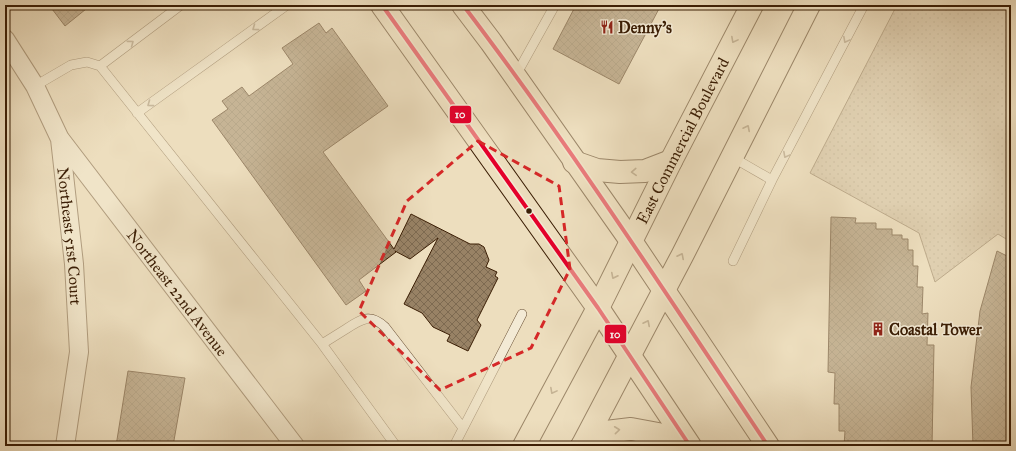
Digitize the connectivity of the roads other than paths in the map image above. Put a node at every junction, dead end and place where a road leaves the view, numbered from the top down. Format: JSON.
{"nodes":[{"id":1,"x":181,"y":5,"type":"edge"},
{"id":2,"x":287,"y":5,"type":"edge"},
{"id":3,"x":382,"y":5,"type":"edge"},
{"id":4,"x":463,"y":5,"type":"edge"},
{"id":5,"x":555,"y":5,"type":"edge"},
{"id":6,"x":752,"y":5,"type":"edge"},
{"id":7,"x":809,"y":5,"type":"edge"},
{"id":8,"x":864,"y":5,"type":"edge"},
{"id":9,"x":5,"y":39,"type":"edge"},
{"id":10,"x":100,"y":66,"type":"junction"},
{"id":11,"x":515,"y":76,"type":"junction"},
{"id":12,"x":34,"y":86,"type":"junction"},
{"id":13,"x":137,"y":113,"type":"junction"},
{"id":14,"x":60,"y":139,"type":"junction"},
{"id":15,"x":732,"y":157,"type":"junction"},
{"id":16,"x":671,"y":161,"type":"junction"},
{"id":17,"x":574,"y":162,"type":"junction"},
{"id":18,"x":772,"y":180,"type":"junction"},
{"id":19,"x":631,"y":242,"type":"junction"},
{"id":20,"x":733,"y":261,"type":"dead end"},
{"id":21,"x":663,"y":291,"type":"junction"},
{"id":22,"x":598,"y":308,"type":"junction"},
{"id":23,"x":522,"y":314,"type":"dead end"},
{"id":24,"x":322,"y":344,"type":"junction"},
{"id":25,"x":630,"y":355,"type":"junction"},
{"id":26,"x":463,"y":428,"type":"junction"},
{"id":27,"x":65,"y":446,"type":"edge"},
{"id":28,"x":295,"y":446,"type":"edge"},
{"id":29,"x":396,"y":446,"type":"edge"},
{"id":30,"x":454,"y":446,"type":"edge"},
{"id":31,"x":524,"y":446,"type":"edge"},
{"id":32,"x":582,"y":446,"type":"edge"},
{"id":33,"x":689,"y":446,"type":"edge"},
{"id":34,"x":768,"y":446,"type":"edge"}],
"edges":[{"from":10,"to":1,"type":"lane","one_way":true},
{"from":2,"to":13,"type":"lane","one_way":true},
{"from":3,"to":22,"type":"main road"},
{"from":4,"to":11,"type":"main road"},
{"from":5,"to":11,"type":"lane"},
{"from":6,"to":16,"type":"main road","name":"East Commercial Boulevard","one_way":true},
{"from":15,"to":7,"type":"main road","one_way":true},
{"from":8,"to":18,"type":"lane","one_way":true},
{"from":9,"to":12,"type":"street","name":"Northeast 51st Court"},
{"from":10,"to":12,"type":"lane"},
{"from":10,"to":13,"type":"lane"},
{"from":11,"to":17,"type":"main road"},
{"from":12,"to":14,"type":"street","name":"Northeast 51st Court"},
{"from":13,"to":24,"type":"lane"},
{"from":14,"to":27,"type":"street","name":"Northeast 51st Court"},
{"from":14,"to":28,"type":"street","name":"Northeast 22nd Avenue"},
{"from":15,"to":18,"type":"lane"},
{"from":21,"to":15,"type":"main road","one_way":true},
{"from":16,"to":17,"type":"main road","one_way":true},
{"from":16,"to":19,"type":"main road","name":"East Commercial Boulevard"},
{"from":17,"to":19,"type":"main road"},
{"from":18,"to":20,"type":"lane"},
{"from":19,"to":21,"type":"main road"},
{"from":19,"to":22,"type":"main road","name":"East Commercial Boulevard","one_way":true},
{"from":25,"to":21,"type":"main road","one_way":true},
{"from":21,"to":34,"type":"main road"},
{"from":22,"to":25,"type":"main road"},
{"from":22,"to":31,"type":"main road","name":"East Commercial Boulevard","one_way":true},
{"from":23,"to":26,"type":"lane"},
{"from":24,"to":26,"type":"lane"},
{"from":24,"to":29,"type":"lane"},
{"from":25,"to":32,"type":"main road"},
{"from":25,"to":33,"type":"main road"},
{"from":26,"to":30,"type":"lane"},
{"from":32,"to":33,"type":"main road","one_way":true}]}
